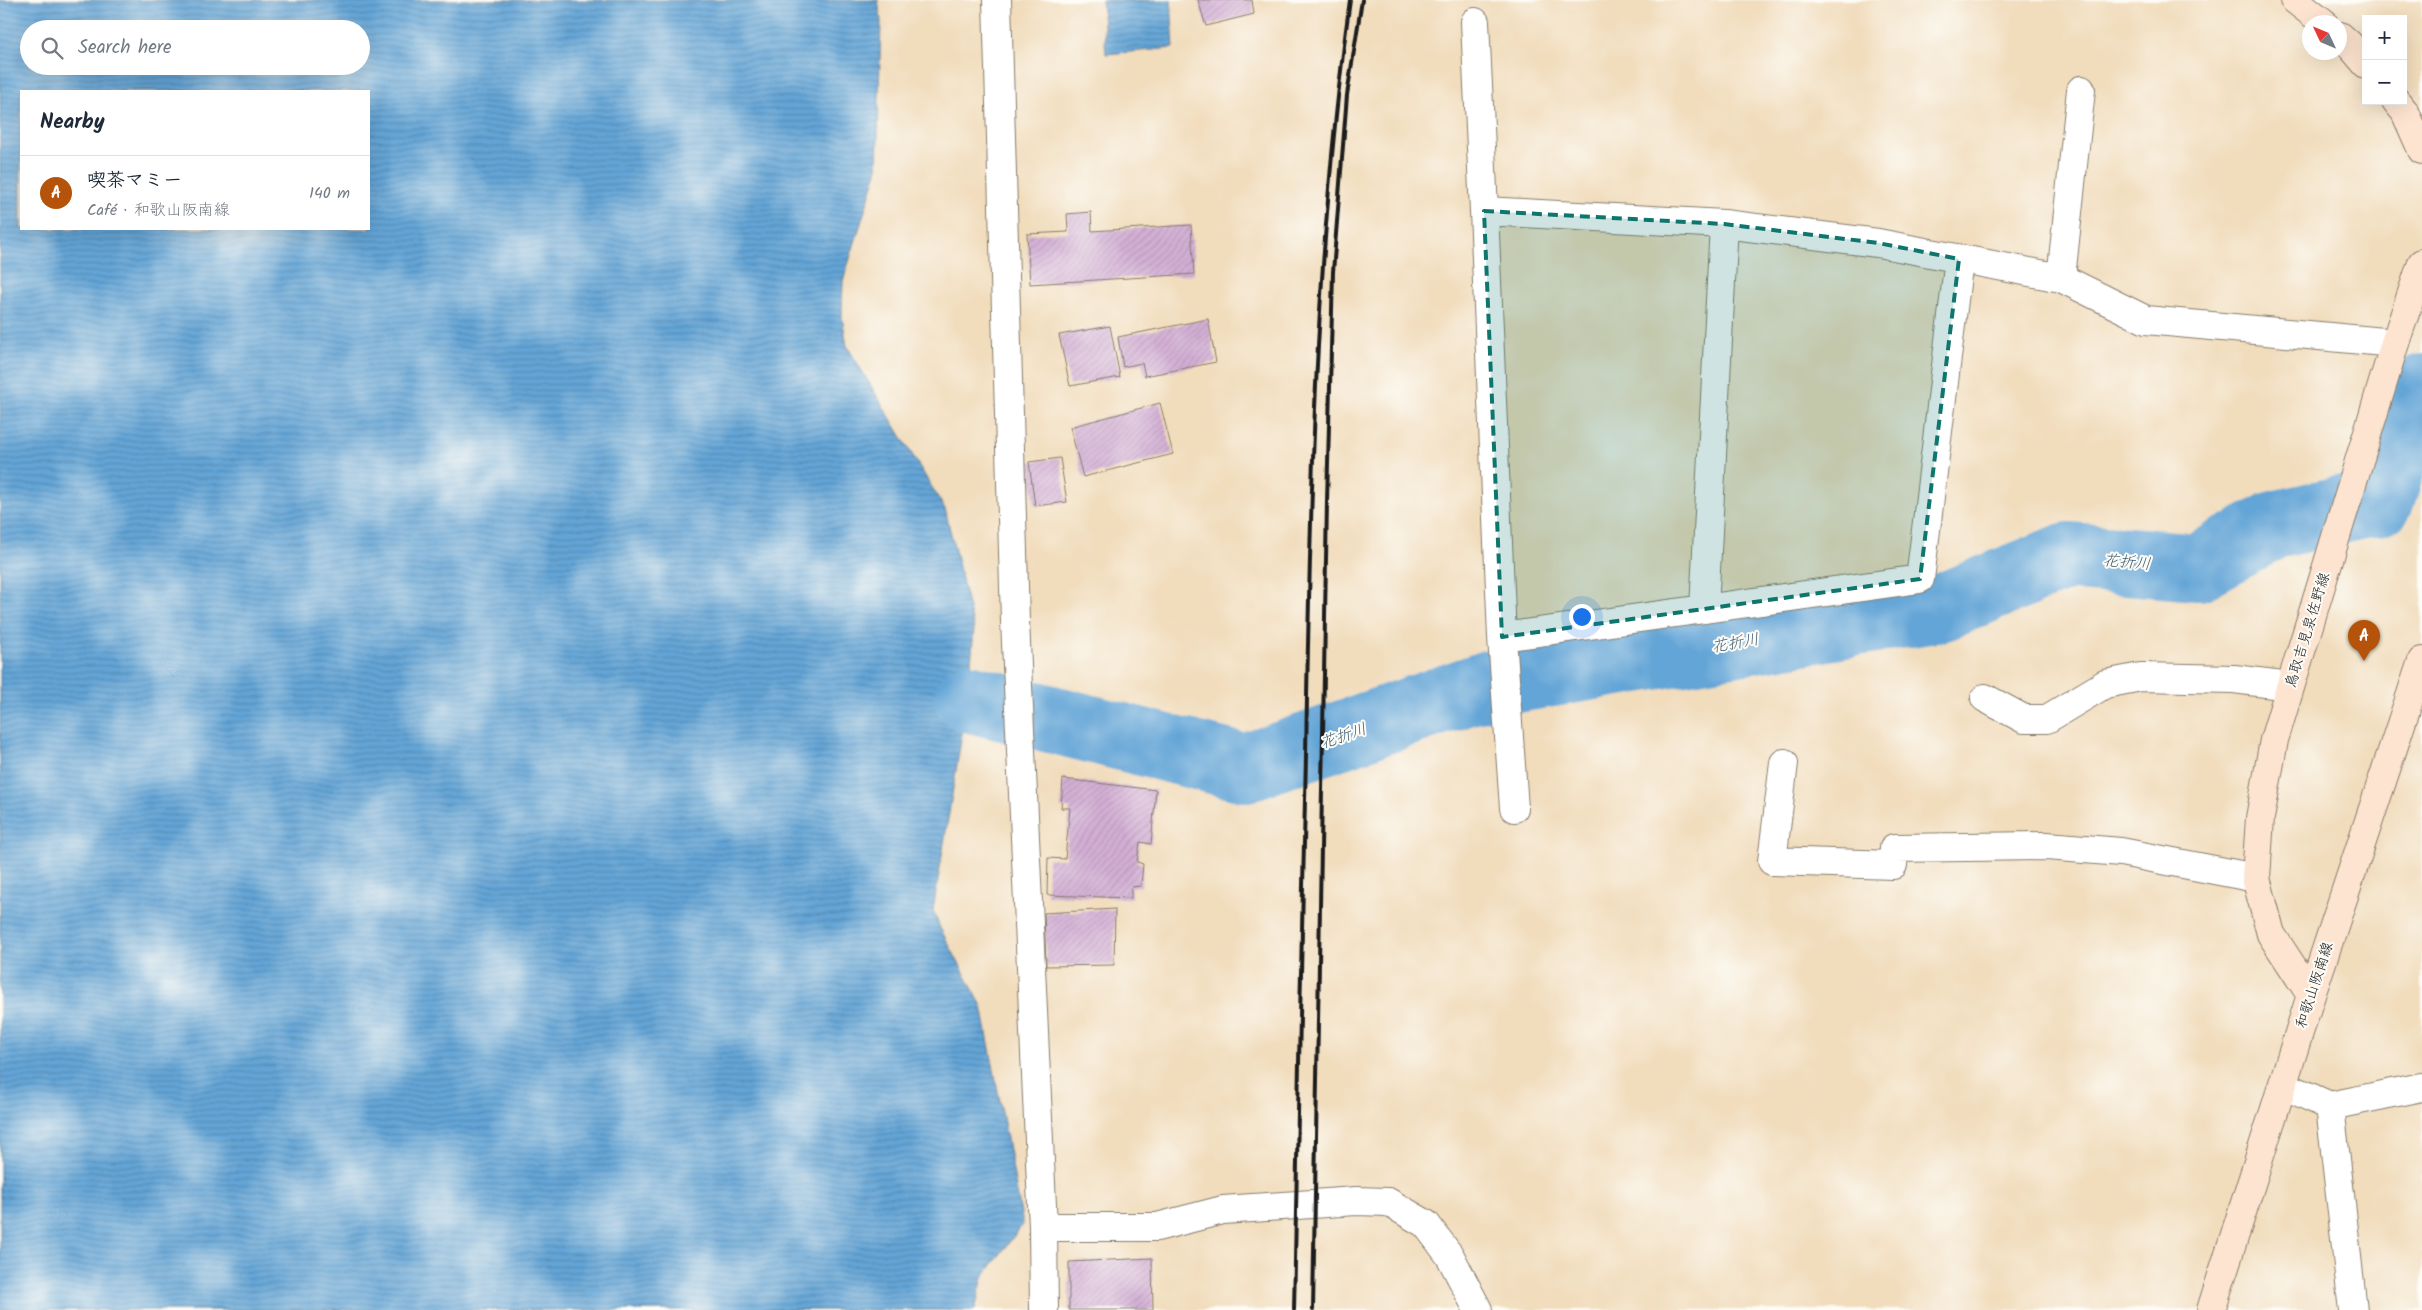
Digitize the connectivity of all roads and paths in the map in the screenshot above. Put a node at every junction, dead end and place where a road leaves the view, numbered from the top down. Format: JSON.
{"nodes":[{"id":1,"x":997,"y":0,"type":"edge"},
{"id":2,"x":2295,"y":0,"type":"edge"},
{"id":3,"x":2314,"y":15,"type":"edge"},
{"id":4,"x":1475,"y":22,"type":"dead end"},
{"id":5,"x":2347,"y":42,"type":"edge"},
{"id":6,"x":2363,"y":60,"type":"edge"},
{"id":7,"x":2080,"y":90,"type":"dead end"},
{"id":8,"x":2399,"y":105,"type":"edge"},
{"id":9,"x":2422,"y":150,"type":"edge"},
{"id":10,"x":1484,"y":211,"type":"junction"},
{"id":11,"x":1724,"y":224,"type":"junction"},
{"id":12,"x":1959,"y":259,"type":"junction"},
{"id":13,"x":2422,"y":263,"type":"edge"},
{"id":14,"x":2061,"y":278,"type":"junction"},
{"id":15,"x":2395,"y":343,"type":"junction"},
{"id":16,"x":1704,"y":609,"type":"junction"},
{"id":17,"x":1502,"y":637,"type":"junction"},
{"id":18,"x":2422,"y":661,"type":"edge"},
{"id":19,"x":2290,"y":686,"type":"junction"},
{"id":20,"x":1985,"y":698,"type":"dead end"},
{"id":21,"x":1784,"y":763,"type":"dead end"},
{"id":22,"x":1514,"y":808,"type":"dead end"},
{"id":23,"x":2256,"y":878,"type":"junction"},
{"id":24,"x":2311,"y":995,"type":"junction"},
{"id":25,"x":2283,"y":1084,"type":"junction"},
{"id":26,"x":2422,"y":1087,"type":"edge"},
{"id":27,"x":2330,"y":1106,"type":"junction"},
{"id":28,"x":1043,"y":1226,"type":"junction"},
{"id":29,"x":1044,"y":1310,"type":"edge"},
{"id":30,"x":1478,"y":1310,"type":"edge"},
{"id":31,"x":2211,"y":1310,"type":"edge"},
{"id":32,"x":2353,"y":1310,"type":"edge"}],
"edges":[{"from":1,"to":28,"type":"street"},
{"from":2,"to":3,"type":"main road"},
{"from":4,"to":10,"type":"street"},
{"from":5,"to":6,"type":"main road"},
{"from":7,"to":14,"type":"street"},
{"from":8,"to":9,"type":"main road"},
{"from":10,"to":11,"type":"street"},
{"from":10,"to":17,"type":"street"},
{"from":11,"to":12,"type":"street"},
{"from":11,"to":16,"type":"street"},
{"from":12,"to":14,"type":"street"},
{"from":12,"to":16,"type":"street"},
{"from":13,"to":15,"type":"main road","name":"鳥取吉見泉佐野線"},
{"from":14,"to":15,"type":"street"},
{"from":15,"to":19,"type":"main road","name":"鳥取吉見泉佐野線"},
{"from":16,"to":17,"type":"street"},
{"from":17,"to":22,"type":"street"},
{"from":18,"to":24,"type":"main road","name":"和歌山阪南線"},
{"from":19,"to":20,"type":"street"},
{"from":19,"to":23,"type":"main road","name":"鳥取吉見泉佐野線"},
{"from":21,"to":23,"type":"street"},
{"from":23,"to":24,"type":"main road","name":"鳥取吉見泉佐野線"},
{"from":24,"to":25,"type":"main road","name":"和歌山阪南線"},
{"from":25,"to":27,"type":"street"},
{"from":25,"to":31,"type":"main road","name":"和歌山阪南線"},
{"from":26,"to":27,"type":"street"},
{"from":27,"to":32,"type":"street"},
{"from":28,"to":29,"type":"street"},
{"from":28,"to":30,"type":"street"}]}
